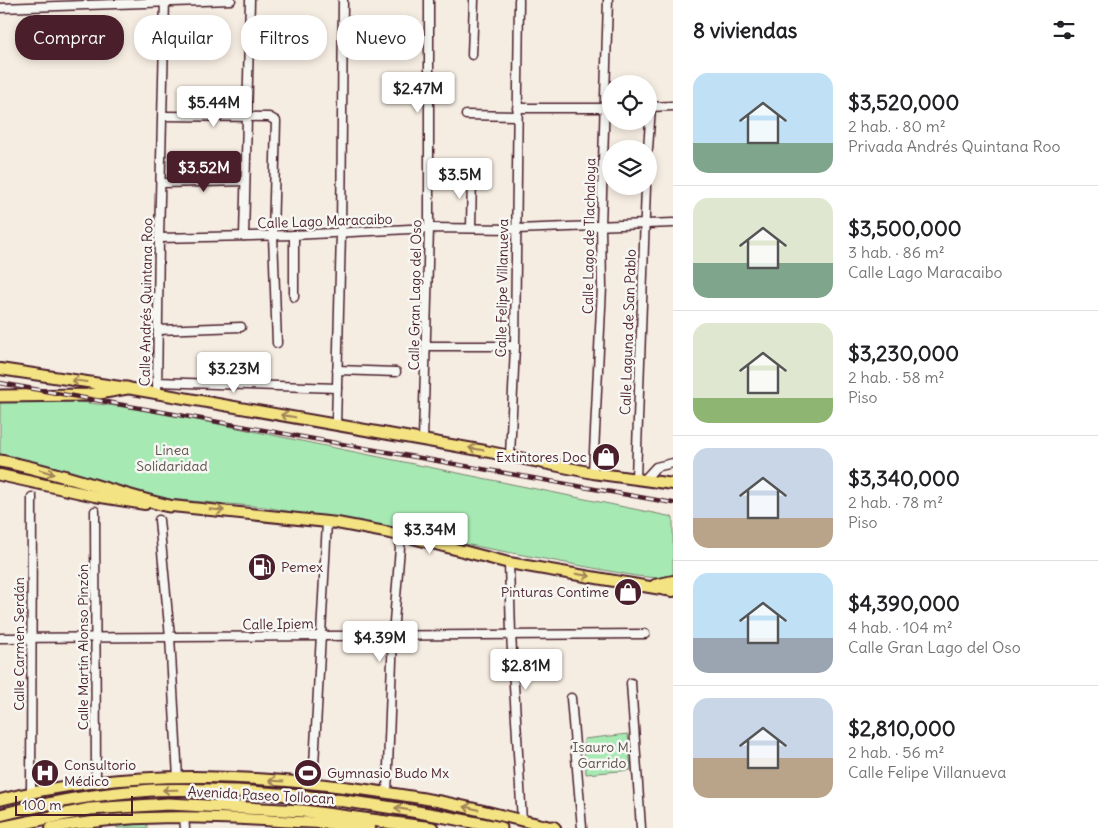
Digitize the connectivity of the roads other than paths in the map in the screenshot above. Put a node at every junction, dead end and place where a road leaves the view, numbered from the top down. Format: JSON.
{"nodes":[{"id":1,"x":231,"y":0,"type":"edge"},
{"id":2,"x":250,"y":0,"type":"edge"},
{"id":3,"x":343,"y":0,"type":"edge"},
{"id":4,"x":429,"y":0,"type":"edge"},
{"id":5,"x":474,"y":0,"type":"edge"},
{"id":6,"x":519,"y":0,"type":"edge"},
{"id":7,"x":608,"y":0,"type":"edge"},
{"id":8,"x":165,"y":1,"type":"edge"},
{"id":9,"x":74,"y":2,"type":"edge"},
{"id":10,"x":0,"y":8,"type":"edge"},
{"id":11,"x":472,"y":55,"type":"dead end"},
{"id":12,"x":608,"y":75,"type":"edge"},
{"id":13,"x":673,"y":106,"type":"edge"},
{"id":14,"x":657,"y":107,"type":"edge"},
{"id":15,"x":602,"y":108,"type":"edge"},
{"id":16,"x":517,"y":112,"type":"junction"},
{"id":17,"x":466,"y":115,"type":"dead end"},
{"id":18,"x":163,"y":116,"type":"junction"},
{"id":19,"x":248,"y":117,"type":"junction"},
{"id":20,"x":607,"y":130,"type":"edge"},
{"id":21,"x":472,"y":173,"type":"dead end"},
{"id":22,"x":245,"y":181,"type":"junction"},
{"id":23,"x":162,"y":183,"type":"junction"},
{"id":24,"x":646,"y":195,"type":"edge"},
{"id":25,"x":673,"y":223,"type":"edge"},
{"id":26,"x":644,"y":225,"type":"junction"},
{"id":27,"x":601,"y":226,"type":"junction"},
{"id":28,"x":429,"y":228,"type":"junction"},
{"id":29,"x":471,"y":228,"type":"junction"},
{"id":30,"x":516,"y":228,"type":"junction"},
{"id":31,"x":341,"y":233,"type":"junction"},
{"id":32,"x":294,"y":235,"type":"junction"},
{"id":33,"x":244,"y":236,"type":"junction"},
{"id":34,"x":273,"y":236,"type":"junction"},
{"id":35,"x":159,"y":238,"type":"junction"},
{"id":36,"x":294,"y":297,"type":"dead end"},
{"id":37,"x":241,"y":327,"type":"dead end"},
{"id":38,"x":158,"y":330,"type":"junction"},
{"id":39,"x":277,"y":343,"type":"dead end"},
{"id":40,"x":427,"y":346,"type":"junction"},
{"id":41,"x":514,"y":346,"type":"junction"},
{"id":42,"x":0,"y":370,"type":"edge"},
{"id":43,"x":338,"y":370,"type":"junction"},
{"id":44,"x":396,"y":372,"type":"dead end"},
{"id":45,"x":157,"y":382,"type":"junction"},
{"id":46,"x":127,"y":388,"type":"junction"},
{"id":47,"x":337,"y":388,"type":"junction"},
{"id":48,"x":157,"y":394,"type":"junction"},
{"id":49,"x":0,"y":396,"type":"edge"},
{"id":50,"x":336,"y":425,"type":"junction"},
{"id":51,"x":423,"y":440,"type":"junction"},
{"id":52,"x":510,"y":456,"type":"junction"},
{"id":53,"x":0,"y":461,"type":"edge"},
{"id":54,"x":673,"y":464,"type":"edge"},
{"id":55,"x":593,"y":472,"type":"junction"},
{"id":56,"x":0,"y":475,"type":"edge"},
{"id":57,"x":640,"y":479,"type":"junction"},
{"id":58,"x":671,"y":485,"type":"edge"},
{"id":59,"x":32,"y":497,"type":"dead end"},
{"id":60,"x":169,"y":506,"type":"junction"},
{"id":61,"x":95,"y":511,"type":"dead end"},
{"id":62,"x":159,"y":520,"type":"dead end"},
{"id":63,"x":327,"y":522,"type":"junction"},
{"id":64,"x":401,"y":535,"type":"junction"},
{"id":65,"x":509,"y":562,"type":"junction"},
{"id":66,"x":673,"y":581,"type":"edge"},
{"id":67,"x":646,"y":586,"type":"junction"},
{"id":68,"x":673,"y":591,"type":"edge"},
{"id":69,"x":393,"y":634,"type":"junction"},
{"id":70,"x":511,"y":634,"type":"junction"},
{"id":71,"x":645,"y":634,"type":"dead end"},
{"id":72,"x":320,"y":636,"type":"junction"},
{"id":73,"x":94,"y":637,"type":"junction"},
{"id":74,"x":170,"y":637,"type":"junction"},
{"id":75,"x":0,"y":638,"type":"edge"},
{"id":76,"x":31,"y":638,"type":"junction"},
{"id":77,"x":631,"y":683,"type":"dead end"},
{"id":78,"x":571,"y":698,"type":"dead end"},
{"id":79,"x":178,"y":778,"type":"junction"},
{"id":80,"x":96,"y":782,"type":"junction"},
{"id":81,"x":313,"y":784,"type":"junction"},
{"id":82,"x":32,"y":792,"type":"junction"},
{"id":83,"x":387,"y":793,"type":"junction"},
{"id":84,"x":0,"y":800,"type":"edge"},
{"id":85,"x":0,"y":815,"type":"edge"},
{"id":86,"x":522,"y":820,"type":"junction"},
{"id":87,"x":184,"y":823,"type":"edge"},
{"id":88,"x":79,"y":825,"type":"edge"},
{"id":89,"x":353,"y":827,"type":"edge"},
{"id":90,"x":0,"y":828,"type":"edge"},
{"id":91,"x":51,"y":828,"type":"edge"},
{"id":92,"x":370,"y":828,"type":"edge"},
{"id":93,"x":432,"y":828,"type":"edge"},
{"id":94,"x":501,"y":828,"type":"edge"},
{"id":95,"x":553,"y":828,"type":"edge"},
{"id":96,"x":582,"y":828,"type":"edge"},
{"id":97,"x":641,"y":828,"type":"edge"}],
"edges":[{"from":1,"to":8,"type":"street"},
{"from":2,"to":19,"type":"street"},
{"from":3,"to":31,"type":"street"},
{"from":4,"to":28,"type":"street","name":"Calle Gran Lago del Oso"},
{"from":5,"to":11,"type":"street"},
{"from":6,"to":16,"type":"street","name":"Calle Felipe Villanueva"},
{"from":7,"to":12,"type":"street","name":"Calle Lago de Tlachaloya"},
{"from":8,"to":9,"type":"street"},
{"from":8,"to":18,"type":"street","name":"Calle Andrés Quintana Roo"},
{"from":9,"to":10,"type":"street"},
{"from":13,"to":14,"type":"street"},
{"from":15,"to":16,"type":"street"},
{"from":16,"to":17,"type":"street"},
{"from":16,"to":30,"type":"street","name":"Calle Felipe Villanueva"},
{"from":18,"to":19,"type":"street"},
{"from":18,"to":23,"type":"street","name":"Calle Andrés Quintana Roo"},
{"from":19,"to":22,"type":"street"},
{"from":19,"to":34,"type":"street"},
{"from":20,"to":27,"type":"street","name":"Calle Lago de Tlachaloya"},
{"from":21,"to":29,"type":"street"},
{"from":22,"to":23,"type":"street"},
{"from":22,"to":33,"type":"street"},
{"from":23,"to":35,"type":"street","name":"Calle Andrés Quintana Roo"},
{"from":24,"to":26,"type":"street","name":"Calle Laguna de San Pablo"},
{"from":25,"to":26,"type":"street","name":"Calle Lago Maracaibo"},
{"from":26,"to":27,"type":"street","name":"Calle Lago Maracaibo"},
{"from":26,"to":57,"type":"street","name":"Calle Laguna de San Pablo"},
{"from":27,"to":30,"type":"street","name":"Calle Lago Maracaibo"},
{"from":27,"to":55,"type":"street","name":"Calle Lago de Tlachaloya"},
{"from":28,"to":29,"type":"street","name":"Calle Lago Maracaibo"},
{"from":28,"to":31,"type":"street","name":"Calle Lago Maracaibo"},
{"from":28,"to":40,"type":"street","name":"Calle Gran Lago del Oso"},
{"from":29,"to":30,"type":"street","name":"Calle Lago Maracaibo"},
{"from":30,"to":41,"type":"street","name":"Calle Felipe Villanueva"},
{"from":31,"to":32,"type":"street","name":"Calle Lago Maracaibo"},
{"from":31,"to":43,"type":"street"},
{"from":32,"to":34,"type":"street","name":"Calle Lago Maracaibo"},
{"from":32,"to":36,"type":"street"},
{"from":33,"to":34,"type":"street","name":"Calle Lago Maracaibo"},
{"from":33,"to":35,"type":"street","name":"Calle Lago Maracaibo"},
{"from":34,"to":39,"type":"street"},
{"from":35,"to":38,"type":"street","name":"Calle Andrés Quintana Roo"},
{"from":37,"to":38,"type":"street"},
{"from":38,"to":45,"type":"street","name":"Calle Andrés Quintana Roo"},
{"from":40,"to":41,"type":"street"},
{"from":40,"to":51,"type":"street","name":"Calle Gran Lago del Oso"},
{"from":41,"to":52,"type":"street","name":"Calle Felipe Villanueva"},
{"from":46,"to":42,"type":"main road","one_way":true},
{"from":43,"to":44,"type":"street"},
{"from":43,"to":47,"type":"street"},
{"from":45,"to":47,"type":"street"},
{"from":45,"to":48,"type":"street","name":"Calle Andrés Quintana Roo"},
{"from":46,"to":48,"type":"main road"},
{"from":46,"to":49,"type":"highway"},
{"from":47,"to":50,"type":"street"},
{"from":50,"to":48,"type":"main road","one_way":true},
{"from":50,"to":51,"type":"main road"},
{"from":52,"to":51,"type":"main road","one_way":true},
{"from":52,"to":55,"type":"main road"},
{"from":53,"to":60,"type":"highway","one_way":true},
{"from":54,"to":57,"type":"street"},
{"from":55,"to":57,"type":"main road"},
{"from":56,"to":60,"type":"main road"},
{"from":57,"to":58,"type":"main road"},
{"from":59,"to":76,"type":"street","name":"Calle Carmen Serdán"},
{"from":60,"to":63,"type":"main road","one_way":true},
{"from":61,"to":73,"type":"street","name":"Calle Martín Alonso Pinzón"},
{"from":62,"to":74,"type":"street"},
{"from":63,"to":64,"type":"main road"},
{"from":63,"to":72,"type":"street"},
{"from":64,"to":65,"type":"main road"},
{"from":64,"to":69,"type":"street"},
{"from":65,"to":67,"type":"main road","one_way":true},
{"from":65,"to":70,"type":"street"},
{"from":66,"to":67,"type":"main road"},
{"from":67,"to":68,"type":"main road"},
{"from":69,"to":70,"type":"street","name":"Calle Ipiem"},
{"from":69,"to":72,"type":"street","name":"Calle Ipiem"},
{"from":69,"to":83,"type":"street"},
{"from":70,"to":71,"type":"street","name":"Calle Ipiem"},
{"from":70,"to":86,"type":"street"},
{"from":72,"to":74,"type":"street","name":"Calle Ipiem"},
{"from":72,"to":81,"type":"street"},
{"from":73,"to":74,"type":"street","name":"Calle Ipiem"},
{"from":73,"to":76,"type":"street","name":"Calle Ipiem"},
{"from":73,"to":80,"type":"street","name":"Calle Martín Alonso Pinzón"},
{"from":74,"to":79,"type":"street"},
{"from":75,"to":76,"type":"street","name":"Calle Ipiem"},
{"from":76,"to":82,"type":"street","name":"Calle Carmen Serdán"},
{"from":77,"to":97,"type":"street"},
{"from":78,"to":96,"type":"street"},
{"from":79,"to":80,"type":"main road","name":"Avenida Paseo Tollocan"},
{"from":81,"to":79,"type":"main road","name":"Avenida Paseo Tollocan","one_way":true},
{"from":80,"to":82,"type":"main road","name":"Avenida Paseo Tollocan"},
{"from":81,"to":83,"type":"main road","name":"Avenida Paseo Tollocan"},
{"from":82,"to":84,"type":"main road","name":"Avenida Paseo Tollocan"},
{"from":86,"to":83,"type":"main road","name":"Avenida Paseo Tollocan","one_way":true},
{"from":94,"to":85,"type":"highway","name":"Avenida Paseo Tollocan","one_way":true},
{"from":86,"to":95,"type":"main road","name":"Avenida Paseo Tollocan"},
{"from":87,"to":88,"type":"main road","name":"Avenida Paseo Tollocan"},
{"from":87,"to":89,"type":"main road","name":"Avenida Paseo Tollocan"},
{"from":88,"to":91,"type":"main road","name":"Avenida Paseo Tollocan"},
{"from":89,"to":92,"type":"main road","name":"Avenida Paseo Tollocan"},
{"from":90,"to":93,"type":"highway","name":"Avenida Paseo Tollocan"}]}
